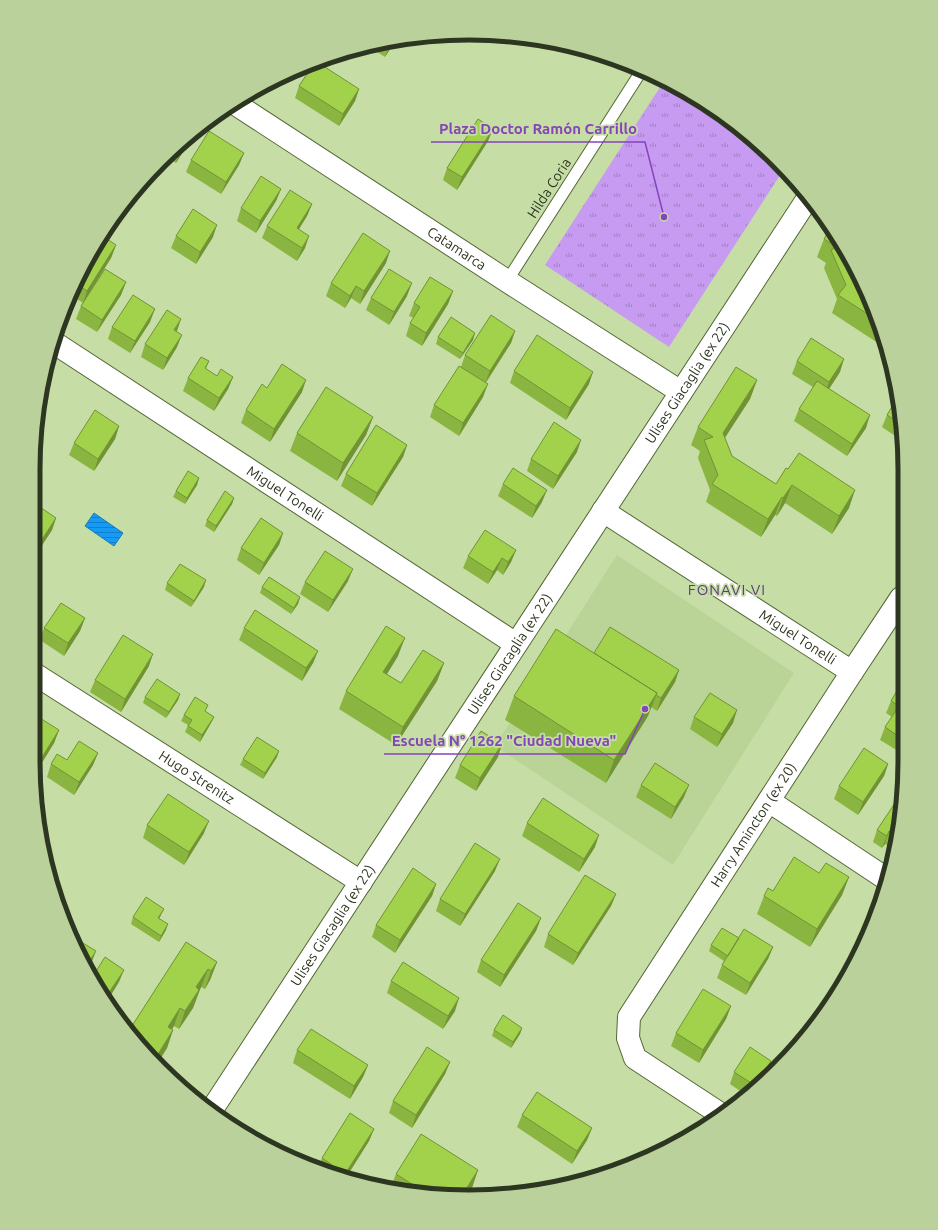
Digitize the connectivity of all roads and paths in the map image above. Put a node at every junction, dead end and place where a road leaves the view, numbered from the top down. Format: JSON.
{"nodes":[{"id":1,"x":639,"y":75,"type":"edge"},
{"id":2,"x":240,"y":107,"type":"edge"},
{"id":3,"x":805,"y":203,"type":"edge"},
{"id":4,"x":507,"y":281,"type":"junction"},
{"id":5,"x":59,"y":346,"type":"edge"},
{"id":6,"x":681,"y":392,"type":"junction"},
{"id":7,"x":604,"y":511,"type":"junction"},
{"id":8,"x":898,"y":603,"type":"edge"},
{"id":9,"x":516,"y":644,"type":"junction"},
{"id":10,"x":852,"y":672,"type":"junction"},
{"id":11,"x":40,"y":676,"type":"edge"},
{"id":12,"x":769,"y":801,"type":"junction"},
{"id":13,"x":882,"y":876,"type":"edge"},
{"id":14,"x":361,"y":882,"type":"junction"},
{"id":15,"x":214,"y":1105,"type":"edge"},
{"id":16,"x":717,"y":1111,"type":"edge"}],
"edges":[{"from":1,"to":4,"type":"lane","name":"Hilda Coria"},
{"from":2,"to":4,"type":"street","name":"Catamarca"},
{"from":3,"to":6,"type":"street","name":"Ulises Giacaglia (ex 22)"},
{"from":4,"to":6,"type":"street","name":"Catamarca"},
{"from":5,"to":9,"type":"street","name":"Miguel Tonelli"},
{"from":6,"to":7,"type":"street","name":"Ulises Giacaglia (ex 22)"},
{"from":7,"to":9,"type":"street","name":"Ulises Giacaglia (ex 22)"},
{"from":7,"to":10,"type":"street","name":"Miguel Tonelli"},
{"from":8,"to":10,"type":"street","name":"Harry Amincton (ex 20)"},
{"from":9,"to":14,"type":"street","name":"Ulises Giacaglia (ex 22)"},
{"from":10,"to":12,"type":"street","name":"Harry Amincton (ex 20)"},
{"from":11,"to":14,"type":"street","name":"Hugo Strenitz"},
{"from":12,"to":13,"type":"street"},
{"from":12,"to":16,"type":"street","name":"Harry Amincton (ex 20)"},
{"from":14,"to":15,"type":"street","name":"Ulises Giacaglia (ex 22)"}]}
